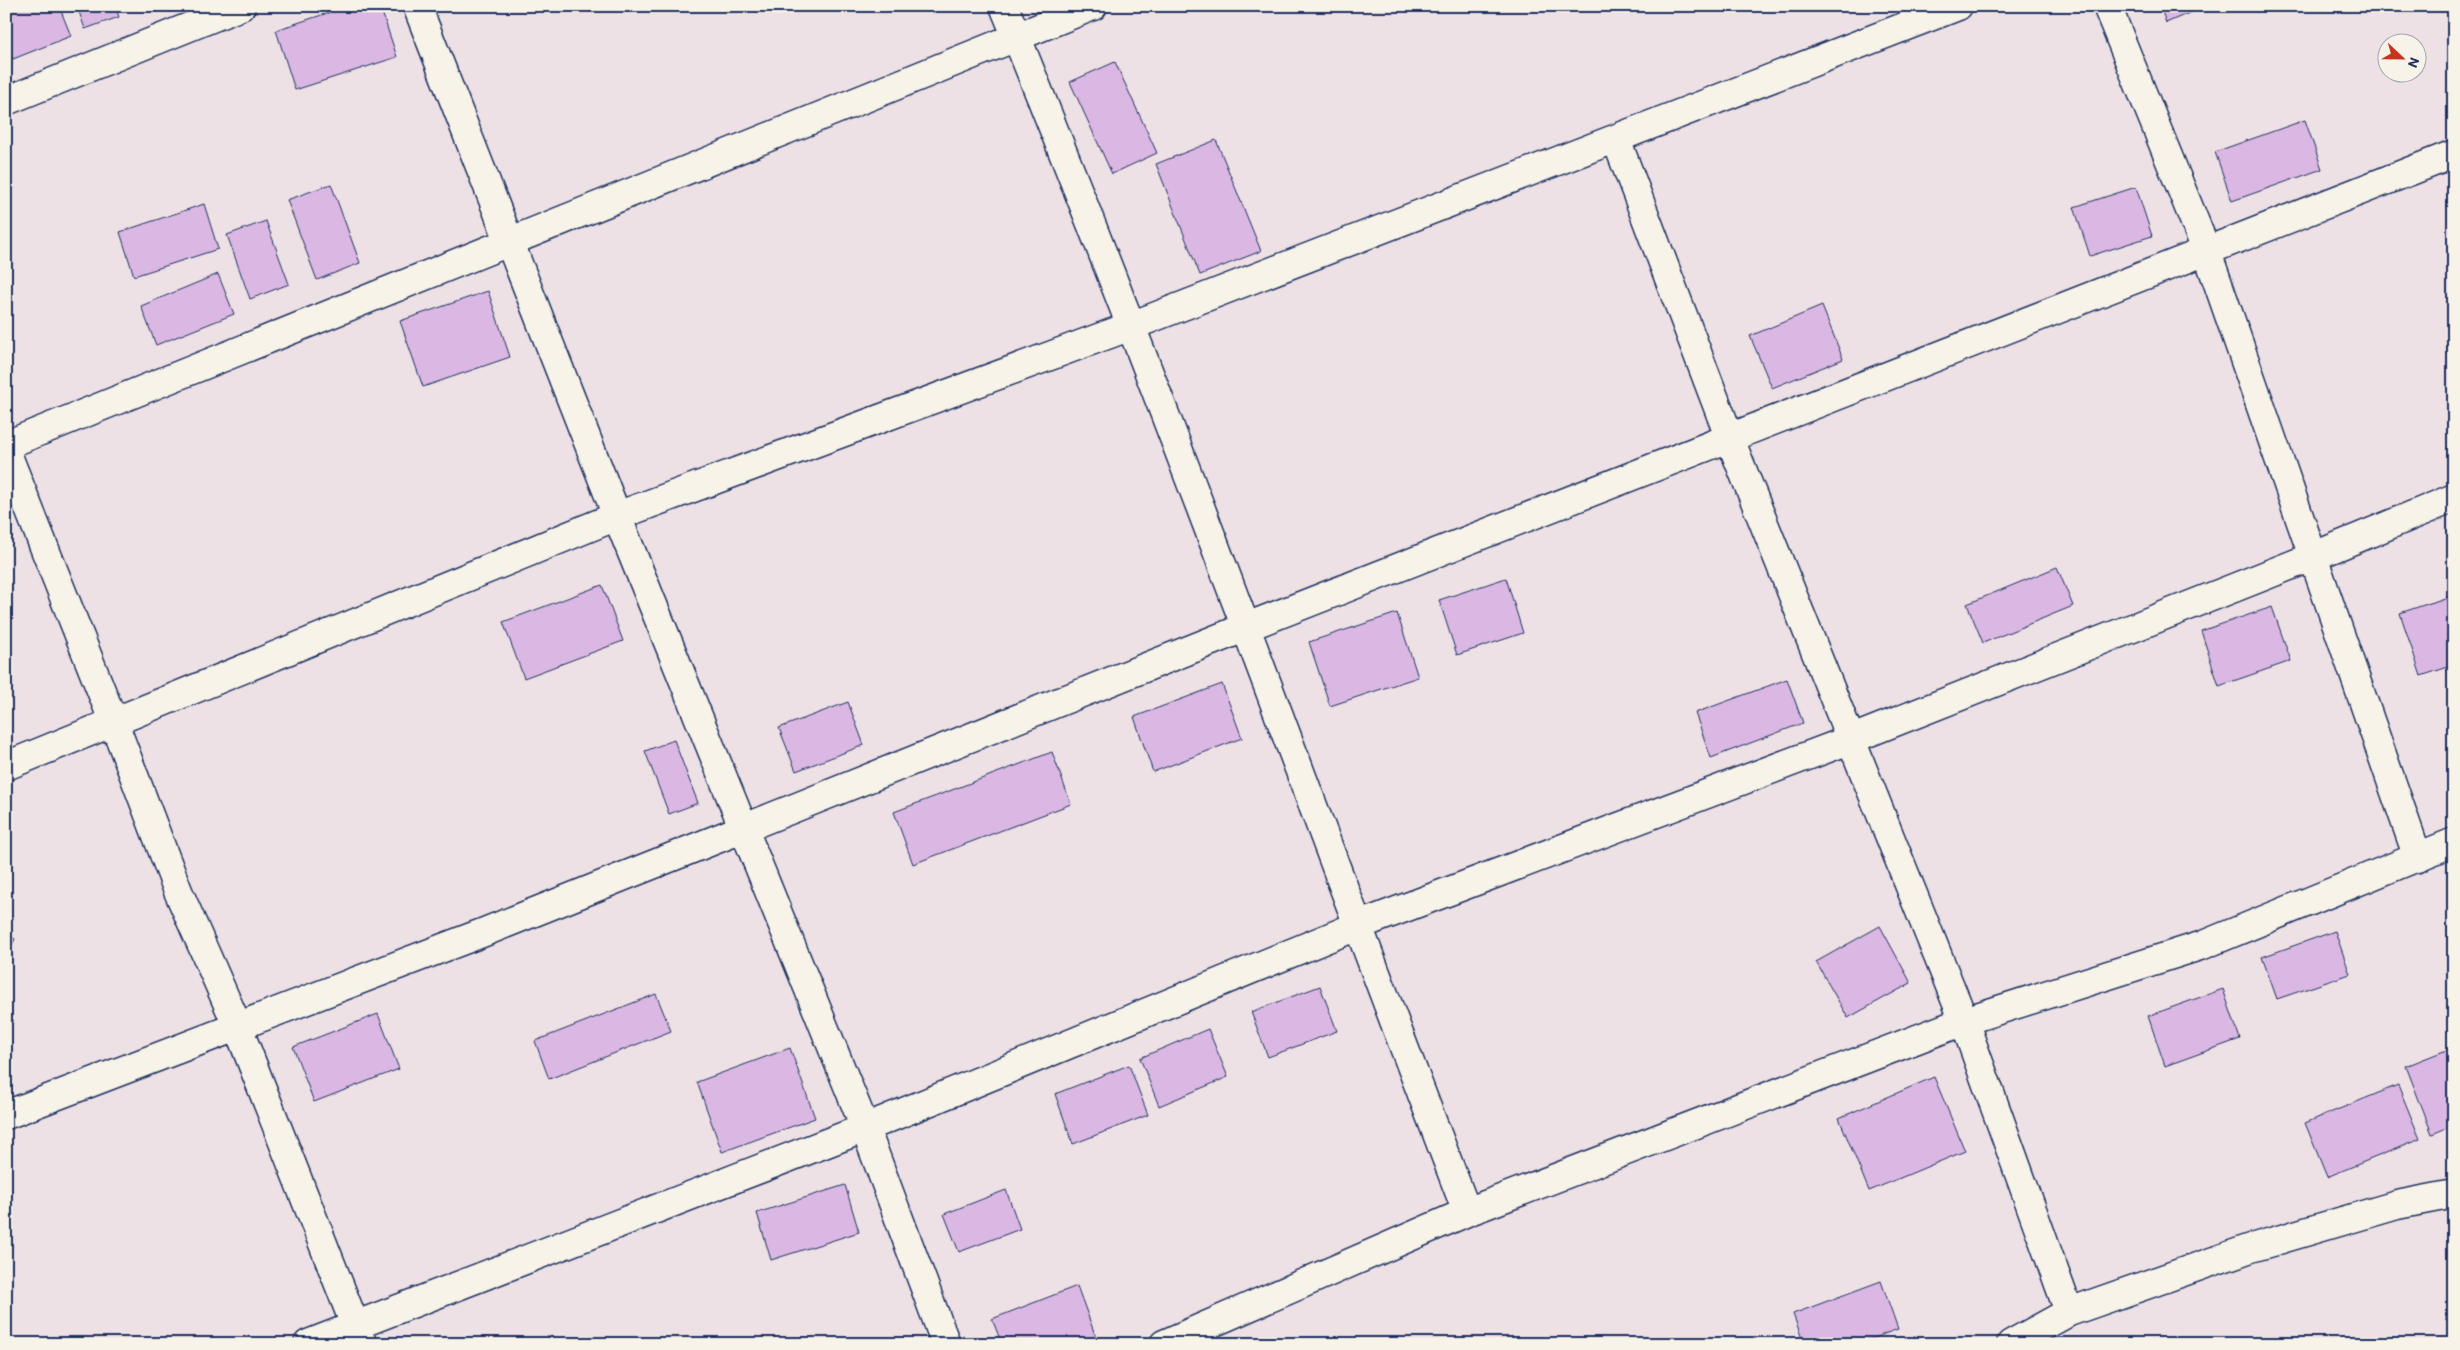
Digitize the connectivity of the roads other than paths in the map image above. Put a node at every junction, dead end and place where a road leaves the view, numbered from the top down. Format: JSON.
{"nodes":[{"id":1,"x":241,"y":6,"type":"edge"},
{"id":2,"x":417,"y":6,"type":"edge"},
{"id":3,"x":1004,"y":6,"type":"edge"},
{"id":4,"x":1093,"y":6,"type":"edge"},
{"id":5,"x":1958,"y":6,"type":"edge"},
{"id":6,"x":2107,"y":6,"type":"edge"},
{"id":7,"x":1016,"y":36,"type":"junction"},
{"id":8,"x":6,"y":101,"type":"edge"},
{"id":9,"x":1616,"y":139,"type":"junction"},
{"id":10,"x":2454,"y":154,"type":"edge"},
{"id":11,"x":510,"y":242,"type":"junction"},
{"id":12,"x":2208,"y":252,"type":"junction"},
{"id":13,"x":1131,"y":326,"type":"junction"},
{"id":14,"x":1730,"y":439,"type":"junction"},
{"id":15,"x":6,"y":445,"type":"edge"},
{"id":16,"x":6,"y":451,"type":"edge"},
{"id":17,"x":2454,"y":498,"type":"edge"},
{"id":18,"x":617,"y":516,"type":"junction"},
{"id":19,"x":2312,"y":558,"type":"junction"},
{"id":20,"x":1244,"y":628,"type":"junction"},
{"id":21,"x":114,"y":723,"type":"junction"},
{"id":22,"x":1852,"y":739,"type":"junction"},
{"id":23,"x":6,"y":766,"type":"edge"},
{"id":24,"x":743,"y":829,"type":"junction"},
{"id":25,"x":2454,"y":842,"type":"edge"},
{"id":26,"x":2418,"y":858,"type":"junction"},
{"id":27,"x":1357,"y":926,"type":"junction"},
{"id":28,"x":1964,"y":1021,"type":"junction"},
{"id":29,"x":238,"y":1025,"type":"junction"},
{"id":30,"x":6,"y":1115,"type":"edge"},
{"id":31,"x":865,"y":1128,"type":"junction"},
{"id":32,"x":2454,"y":1194,"type":"edge"},
{"id":33,"x":1467,"y":1212,"type":"junction"},
{"id":34,"x":2069,"y":1312,"type":"junction"},
{"id":35,"x":359,"y":1335,"type":"edge"},
{"id":36,"x":308,"y":1344,"type":"edge"},
{"id":37,"x":946,"y":1344,"type":"edge"},
{"id":38,"x":1164,"y":1344,"type":"edge"},
{"id":39,"x":2011,"y":1344,"type":"edge"}],
"edges":[{"from":1,"to":8,"type":"street"},
{"from":2,"to":11,"type":"street"},
{"from":3,"to":7,"type":"street"},
{"from":4,"to":7,"type":"street"},
{"from":5,"to":9,"type":"street"},
{"from":6,"to":12,"type":"street"},
{"from":7,"to":11,"type":"street"},
{"from":7,"to":13,"type":"street"},
{"from":9,"to":13,"type":"street"},
{"from":9,"to":14,"type":"street"},
{"from":10,"to":12,"type":"street"},
{"from":11,"to":15,"type":"street"},
{"from":11,"to":18,"type":"street"},
{"from":12,"to":14,"type":"street"},
{"from":12,"to":19,"type":"street"},
{"from":13,"to":18,"type":"street"},
{"from":13,"to":20,"type":"street"},
{"from":14,"to":20,"type":"street"},
{"from":14,"to":22,"type":"street"},
{"from":16,"to":21,"type":"street"},
{"from":17,"to":19,"type":"street"},
{"from":18,"to":21,"type":"street"},
{"from":18,"to":24,"type":"street"},
{"from":19,"to":22,"type":"street"},
{"from":19,"to":26,"type":"street"},
{"from":20,"to":24,"type":"street"},
{"from":20,"to":27,"type":"street"},
{"from":21,"to":23,"type":"street"},
{"from":21,"to":29,"type":"street"},
{"from":22,"to":27,"type":"street"},
{"from":22,"to":28,"type":"street"},
{"from":24,"to":29,"type":"street"},
{"from":24,"to":31,"type":"street"},
{"from":25,"to":26,"type":"street"},
{"from":26,"to":28,"type":"street"},
{"from":27,"to":31,"type":"street"},
{"from":27,"to":33,"type":"street"},
{"from":28,"to":33,"type":"street"},
{"from":28,"to":34,"type":"street"},
{"from":29,"to":30,"type":"street"},
{"from":29,"to":35,"type":"street"},
{"from":31,"to":35,"type":"street"},
{"from":31,"to":37,"type":"street"},
{"from":32,"to":34,"type":"street"},
{"from":33,"to":38,"type":"street"},
{"from":34,"to":39,"type":"street"},
{"from":35,"to":36,"type":"street"}]}
